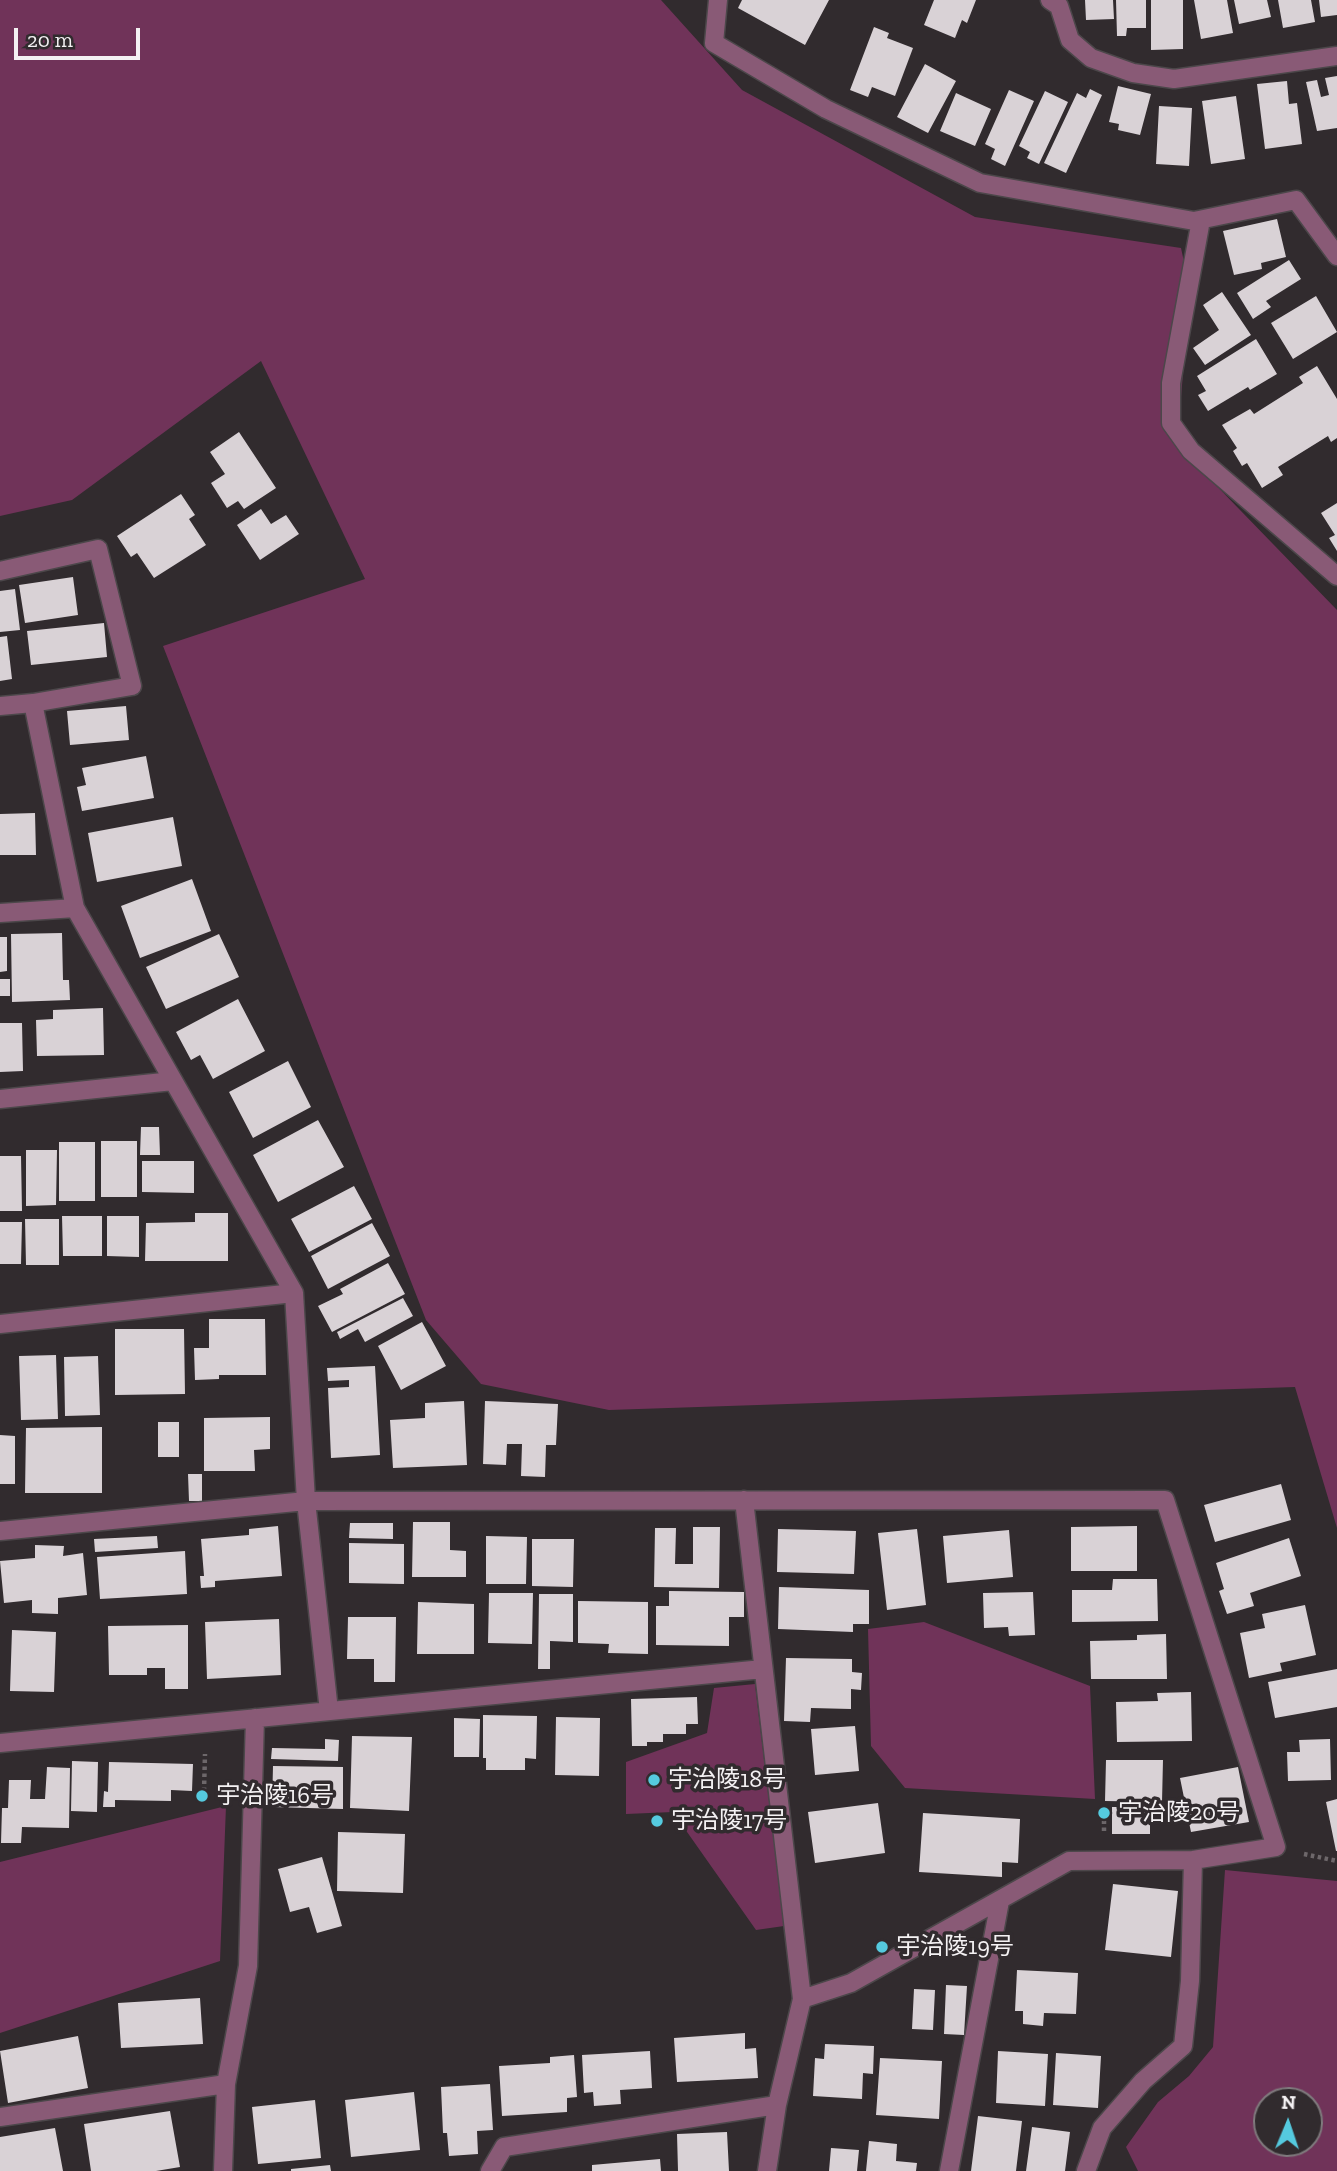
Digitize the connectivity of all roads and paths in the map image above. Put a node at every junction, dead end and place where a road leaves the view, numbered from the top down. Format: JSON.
{"nodes":[{"id":1,"x":718,"y":0,"type":"edge"},
{"id":2,"x":1050,"y":0,"type":"edge"},
{"id":3,"x":1337,"y":56,"type":"edge"},
{"id":4,"x":1201,"y":220,"type":"junction"},
{"id":5,"x":1337,"y":256,"type":"edge"},
{"id":6,"x":0,"y":571,"type":"edge"},
{"id":7,"x":1337,"y":576,"type":"edge"},
{"id":8,"x":33,"y":703,"type":"junction"},
{"id":9,"x":0,"y":706,"type":"edge"},
{"id":10,"x":75,"y":908,"type":"junction"},
{"id":11,"x":0,"y":913,"type":"edge"},
{"id":12,"x":173,"y":1081,"type":"junction"},
{"id":13,"x":0,"y":1099,"type":"edge"},
{"id":14,"x":294,"y":1293,"type":"junction"},
{"id":15,"x":0,"y":1324,"type":"edge"},
{"id":16,"x":744,"y":1500,"type":"junction"},
{"id":17,"x":306,"y":1501,"type":"junction"},
{"id":18,"x":0,"y":1531,"type":"edge"},
{"id":19,"x":763,"y":1669,"type":"junction"},
{"id":20,"x":329,"y":1711,"type":"junction"},
{"id":21,"x":255,"y":1718,"type":"junction"},
{"id":22,"x":0,"y":1744,"type":"edge"},
{"id":23,"x":206,"y":1744,"type":"dead end"},
{"id":24,"x":204,"y":1791,"type":"dead end"},
{"id":25,"x":1104,"y":1814,"type":"dead end"},
{"id":26,"x":1104,"y":1835,"type":"dead end"},
{"id":27,"x":1193,"y":1860,"type":"junction"},
{"id":28,"x":1000,"y":1901,"type":"junction"},
{"id":29,"x":802,"y":1999,"type":"junction"},
{"id":30,"x":226,"y":2084,"type":"junction"},
{"id":31,"x":777,"y":2105,"type":"junction"},
{"id":32,"x":0,"y":2117,"type":"edge"},
{"id":33,"x":223,"y":2171,"type":"edge"},
{"id":34,"x":490,"y":2171,"type":"edge"},
{"id":35,"x":767,"y":2171,"type":"edge"},
{"id":36,"x":949,"y":2171,"type":"edge"},
{"id":37,"x":1086,"y":2171,"type":"edge"}],
"edges":[{"from":1,"to":4,"type":"street"},
{"from":2,"to":3,"type":"street"},
{"from":4,"to":5,"type":"street"},
{"from":4,"to":7,"type":"street"},
{"from":6,"to":8,"type":"street"},
{"from":8,"to":9,"type":"street"},
{"from":8,"to":10,"type":"street"},
{"from":10,"to":11,"type":"street"},
{"from":10,"to":12,"type":"street"},
{"from":12,"to":13,"type":"street"},
{"from":12,"to":14,"type":"street"},
{"from":14,"to":15,"type":"street"},
{"from":14,"to":17,"type":"street"},
{"from":16,"to":17,"type":"street"},
{"from":16,"to":19,"type":"street"},
{"from":16,"to":27,"type":"street"},
{"from":17,"to":18,"type":"street"},
{"from":17,"to":20,"type":"street"},
{"from":19,"to":20,"type":"street"},
{"from":19,"to":29,"type":"street"},
{"from":20,"to":21,"type":"street"},
{"from":21,"to":22,"type":"street"},
{"from":21,"to":30,"type":"street"},
{"from":23,"to":24,"type":"path"},
{"from":25,"to":26,"type":"path"},
{"from":27,"to":28,"type":"street"},
{"from":27,"to":37,"type":"street"},
{"from":28,"to":29,"type":"street"},
{"from":28,"to":36,"type":"street"},
{"from":29,"to":31,"type":"street"},
{"from":30,"to":32,"type":"street"},
{"from":30,"to":33,"type":"street"},
{"from":31,"to":34,"type":"street"},
{"from":31,"to":35,"type":"street"}]}
